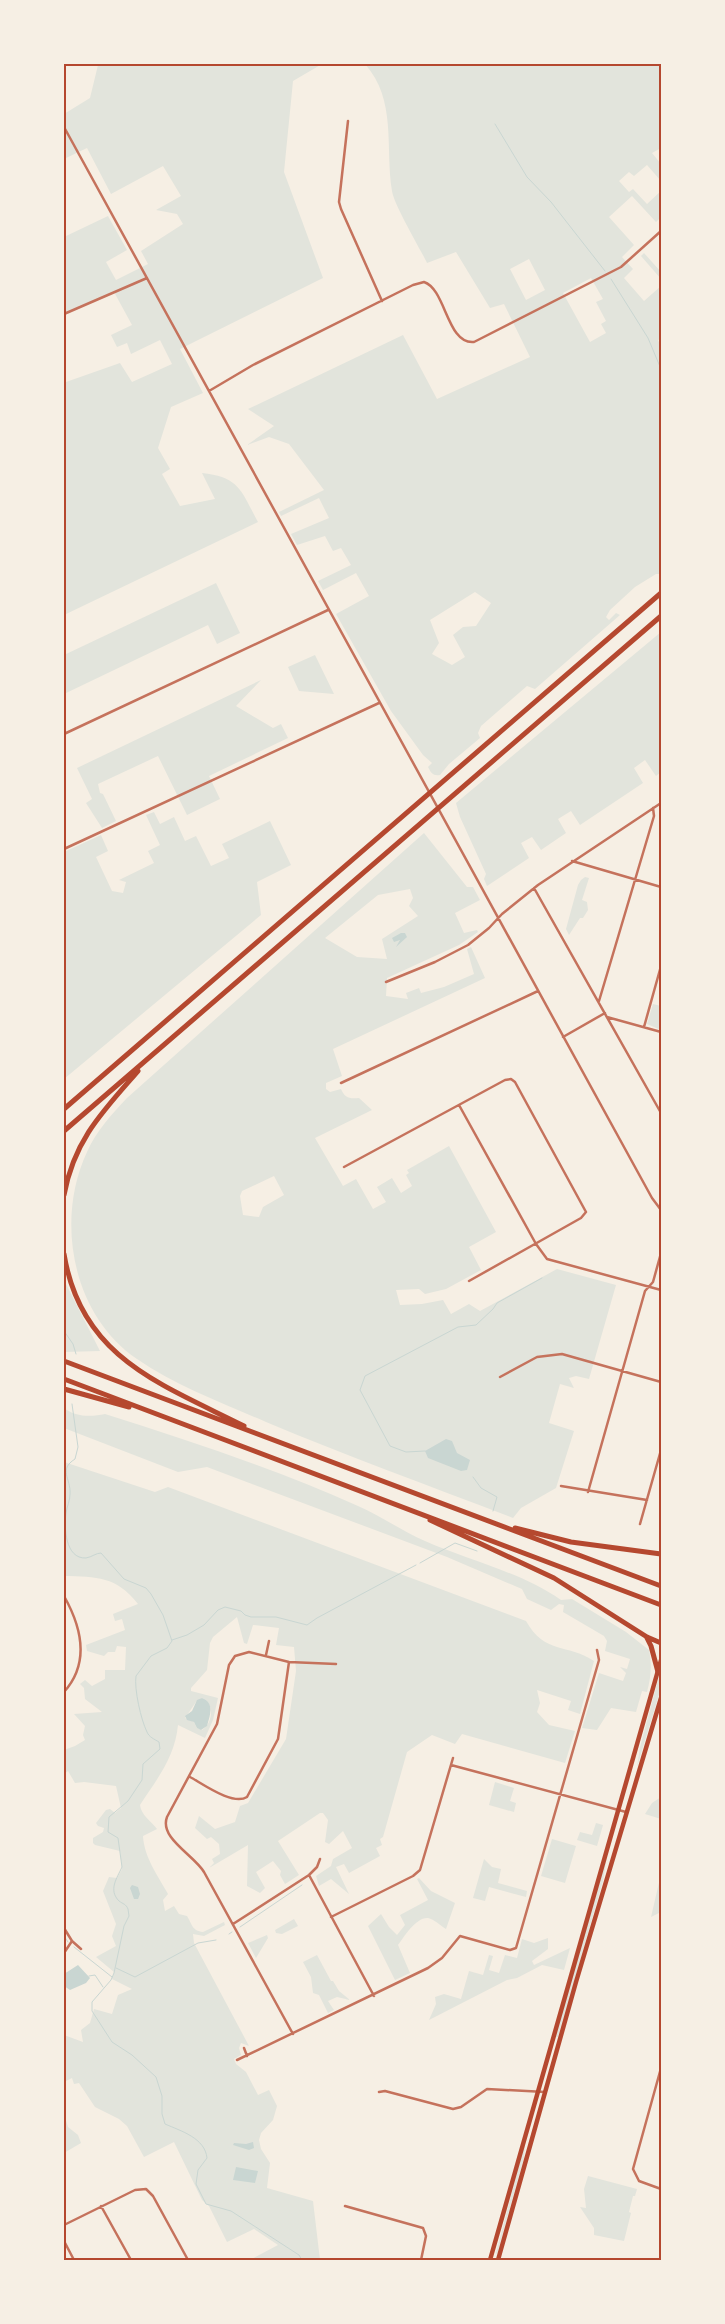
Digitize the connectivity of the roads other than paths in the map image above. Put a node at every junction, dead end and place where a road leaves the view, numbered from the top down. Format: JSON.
{"nodes":[{"id":1,"x":348,"y":121,"type":"dead end"},
{"id":2,"x":64,"y":127,"type":"edge"},
{"id":3,"x":661,"y":232,"type":"edge"},
{"id":4,"x":147,"y":278,"type":"junction"},
{"id":5,"x":382,"y":301,"type":"junction"},
{"id":6,"x":64,"y":314,"type":"edge"},
{"id":7,"x":208,"y":391,"type":"junction"},
{"id":8,"x":661,"y":593,"type":"edge"},
{"id":9,"x":328,"y":610,"type":"junction"},
{"id":10,"x":661,"y":616,"type":"edge"},
{"id":11,"x":379,"y":703,"type":"junction"},
{"id":12,"x":64,"y":734,"type":"edge"},
{"id":13,"x":661,"y":803,"type":"edge"},
{"id":14,"x":653,"y":808,"type":"junction"},
{"id":15,"x":64,"y":849,"type":"edge"},
{"id":16,"x":572,"y":861,"type":"junction"},
{"id":17,"x":635,"y":880,"type":"junction"},
{"id":18,"x":661,"y":887,"type":"edge"},
{"id":19,"x":534,"y":888,"type":"junction"},
{"id":20,"x":498,"y":918,"type":"junction"},
{"id":21,"x":661,"y":966,"type":"edge"},
{"id":22,"x":386,"y":982,"type":"dead end"},
{"id":23,"x":538,"y":991,"type":"junction"},
{"id":24,"x":599,"y":1002,"type":"junction"},
{"id":25,"x":605,"y":1013,"type":"junction"},
{"id":26,"x":607,"y":1017,"type":"junction"},
{"id":27,"x":644,"y":1027,"type":"junction"},
{"id":28,"x":661,"y":1032,"type":"edge"},
{"id":29,"x":563,"y":1036,"type":"junction"},
{"id":30,"x":150,"y":1058,"type":"junction"},
{"id":31,"x":341,"y":1083,"type":"dead end"},
{"id":32,"x":460,"y":1105,"type":"junction"},
{"id":33,"x":64,"y":1109,"type":"edge"},
{"id":34,"x":661,"y":1113,"type":"edge"},
{"id":35,"x":64,"y":1132,"type":"edge"},
{"id":36,"x":344,"y":1167,"type":"dead end"},
{"id":37,"x":64,"y":1195,"type":"edge"},
{"id":38,"x":661,"y":1210,"type":"edge"},
{"id":39,"x":536,"y":1244,"type":"junction"},
{"id":40,"x":661,"y":1253,"type":"edge"},
{"id":41,"x":64,"y":1254,"type":"edge"},
{"id":42,"x":469,"y":1281,"type":"dead end"},
{"id":43,"x":649,"y":1286,"type":"junction"},
{"id":44,"x":661,"y":1290,"type":"edge"},
{"id":45,"x":64,"y":1361,"type":"edge"},
{"id":46,"x":622,"y":1371,"type":"junction"},
{"id":47,"x":500,"y":1376,"type":"dead end"},
{"id":48,"x":64,"y":1379,"type":"edge"},
{"id":49,"x":661,"y":1382,"type":"edge"},
{"id":50,"x":64,"y":1389,"type":"edge"},
{"id":51,"x":161,"y":1416,"type":"junction"},
{"id":52,"x":269,"y":1438,"type":"junction"},
{"id":53,"x":661,"y":1450,"type":"edge"},
{"id":54,"x":561,"y":1486,"type":"dead end"},
{"id":55,"x":588,"y":1492,"type":"junction"},
{"id":56,"x":647,"y":1500,"type":"junction"},
{"id":57,"x":395,"y":1504,"type":"junction"},
{"id":58,"x":488,"y":1521,"type":"junction"},
{"id":59,"x":640,"y":1524,"type":"dead end"},
{"id":60,"x":661,"y":1554,"type":"edge"},
{"id":61,"x":661,"y":1586,"type":"edge"},
{"id":62,"x":64,"y":1596,"type":"edge"},
{"id":63,"x":661,"y":1605,"type":"edge"},
{"id":64,"x":646,"y":1637,"type":"junction"},
{"id":65,"x":269,"y":1641,"type":"dead end"},
{"id":66,"x":661,"y":1643,"type":"edge"},
{"id":67,"x":597,"y":1650,"type":"dead end"},
{"id":68,"x":266,"y":1655,"type":"junction"},
{"id":69,"x":661,"y":1660,"type":"edge"},
{"id":70,"x":289,"y":1662,"type":"junction"},
{"id":71,"x":336,"y":1664,"type":"dead end"},
{"id":72,"x":658,"y":1672,"type":"junction"},
{"id":73,"x":64,"y":1692,"type":"edge"},
{"id":74,"x":661,"y":1698,"type":"edge"},
{"id":75,"x":453,"y":1758,"type":"dead end"},
{"id":76,"x":451,"y":1764,"type":"junction"},
{"id":77,"x":190,"y":1777,"type":"junction"},
{"id":78,"x":560,"y":1793,"type":"junction"},
{"id":79,"x":618,"y":1810,"type":"junction"},
{"id":80,"x":626,"y":1813,"type":"junction"},
{"id":81,"x":320,"y":1860,"type":"dead end"},
{"id":82,"x":309,"y":1875,"type":"junction"},
{"id":83,"x":331,"y":1917,"type":"junction"},
{"id":84,"x":233,"y":1924,"type":"junction"},
{"id":85,"x":64,"y":1928,"type":"edge"},
{"id":86,"x":72,"y":1942,"type":"junction"},
{"id":87,"x":81,"y":1949,"type":"dead end"},
{"id":88,"x":64,"y":1954,"type":"edge"},
{"id":89,"x":374,"y":1996,"type":"junction"},
{"id":90,"x":293,"y":2034,"type":"junction"},
{"id":91,"x":244,"y":2048,"type":"dead end"},
{"id":92,"x":247,"y":2056,"type":"junction"},
{"id":93,"x":237,"y":2060,"type":"dead end"},
{"id":94,"x":661,"y":2068,"type":"edge"},
{"id":95,"x":538,"y":2090,"type":"junction"},
{"id":96,"x":379,"y":2092,"type":"dead end"},
{"id":97,"x":545,"y":2092,"type":"junction"},
{"id":98,"x":661,"y":2189,"type":"edge"},
{"id":99,"x":102,"y":2206,"type":"junction"},
{"id":100,"x":345,"y":2206,"type":"dead end"},
{"id":101,"x":64,"y":2225,"type":"edge"},
{"id":102,"x":64,"y":2241,"type":"edge"},
{"id":103,"x":74,"y":2260,"type":"edge"},
{"id":104,"x":131,"y":2260,"type":"edge"},
{"id":105,"x":188,"y":2260,"type":"edge"},
{"id":106,"x":421,"y":2260,"type":"edge"},
{"id":107,"x":490,"y":2260,"type":"edge"},
{"id":108,"x":498,"y":2260,"type":"edge"}],
"edges":[{"from":1,"to":5,"type":"street"},
{"from":2,"to":4,"type":"street"},
{"from":3,"to":5,"type":"street"},
{"from":4,"to":6,"type":"street"},
{"from":4,"to":7,"type":"street"},
{"from":5,"to":7,"type":"street"},
{"from":7,"to":9,"type":"street"},
{"from":8,"to":33,"type":"highway"},
{"from":9,"to":11,"type":"street"},
{"from":9,"to":12,"type":"street"},
{"from":10,"to":30,"type":"highway"},
{"from":11,"to":15,"type":"street"},
{"from":11,"to":20,"type":"street"},
{"from":13,"to":14,"type":"street"},
{"from":14,"to":16,"type":"street"},
{"from":14,"to":17,"type":"street"},
{"from":16,"to":17,"type":"street"},
{"from":16,"to":19,"type":"street"},
{"from":17,"to":18,"type":"street"},
{"from":17,"to":24,"type":"street"},
{"from":19,"to":20,"type":"street"},
{"from":19,"to":24,"type":"street"},
{"from":20,"to":22,"type":"street"},
{"from":20,"to":23,"type":"street"},
{"from":21,"to":27,"type":"street"},
{"from":23,"to":29,"type":"street"},
{"from":23,"to":31,"type":"street"},
{"from":24,"to":25,"type":"street"},
{"from":25,"to":26,"type":"street"},
{"from":25,"to":29,"type":"street"},
{"from":26,"to":27,"type":"street"},
{"from":26,"to":34,"type":"street"},
{"from":27,"to":28,"type":"street"},
{"from":29,"to":38,"type":"street"},
{"from":30,"to":35,"type":"highway"},
{"from":30,"to":37,"type":"highway"},
{"from":32,"to":36,"type":"street"},
{"from":32,"to":39,"type":"street"},
{"from":32,"to":39,"type":"street"},
{"from":39,"to":42,"type":"street"},
{"from":39,"to":43,"type":"street"},
{"from":40,"to":43,"type":"street"},
{"from":41,"to":52,"type":"highway"},
{"from":43,"to":44,"type":"street"},
{"from":43,"to":46,"type":"street"},
{"from":45,"to":52,"type":"highway"},
{"from":46,"to":47,"type":"street"},
{"from":46,"to":49,"type":"street"},
{"from":46,"to":55,"type":"street"},
{"from":48,"to":51,"type":"highway"},
{"from":50,"to":51,"type":"highway"},
{"from":51,"to":57,"type":"highway"},
{"from":52,"to":58,"type":"highway"},
{"from":53,"to":56,"type":"street"},
{"from":54,"to":55,"type":"street"},
{"from":55,"to":56,"type":"street"},
{"from":56,"to":59,"type":"street"},
{"from":57,"to":63,"type":"highway"},
{"from":57,"to":64,"type":"highway"},
{"from":58,"to":60,"type":"highway"},
{"from":58,"to":61,"type":"highway"},
{"from":62,"to":73,"type":"street"},
{"from":64,"to":66,"type":"highway"},
{"from":64,"to":72,"type":"highway"},
{"from":65,"to":68,"type":"street"},
{"from":67,"to":78,"type":"street"},
{"from":68,"to":70,"type":"street"},
{"from":68,"to":77,"type":"street"},
{"from":69,"to":72,"type":"main road"},
{"from":70,"to":71,"type":"street"},
{"from":70,"to":77,"type":"street"},
{"from":72,"to":79,"type":"main road"},
{"from":74,"to":80,"type":"main road"},
{"from":75,"to":76,"type":"street"},
{"from":76,"to":78,"type":"street"},
{"from":76,"to":83,"type":"street"},
{"from":77,"to":84,"type":"street"},
{"from":78,"to":79,"type":"street"},
{"from":78,"to":89,"type":"street"},
{"from":79,"to":80,"type":"street"},
{"from":79,"to":95,"type":"main road"},
{"from":80,"to":97,"type":"main road"},
{"from":81,"to":82,"type":"street"},
{"from":82,"to":83,"type":"street"},
{"from":82,"to":84,"type":"street"},
{"from":83,"to":89,"type":"street"},
{"from":84,"to":90,"type":"street"},
{"from":85,"to":86,"type":"street"},
{"from":86,"to":87,"type":"street"},
{"from":86,"to":88,"type":"street"},
{"from":89,"to":90,"type":"street"},
{"from":90,"to":92,"type":"street"},
{"from":91,"to":92,"type":"street"},
{"from":92,"to":93,"type":"street"},
{"from":94,"to":98,"type":"street"},
{"from":95,"to":96,"type":"street"},
{"from":95,"to":97,"type":"street"},
{"from":95,"to":107,"type":"main road"},
{"from":97,"to":108,"type":"main road"},
{"from":99,"to":101,"type":"street"},
{"from":99,"to":104,"type":"street"},
{"from":99,"to":105,"type":"street"},
{"from":100,"to":106,"type":"street"},
{"from":102,"to":103,"type":"street"}]}
